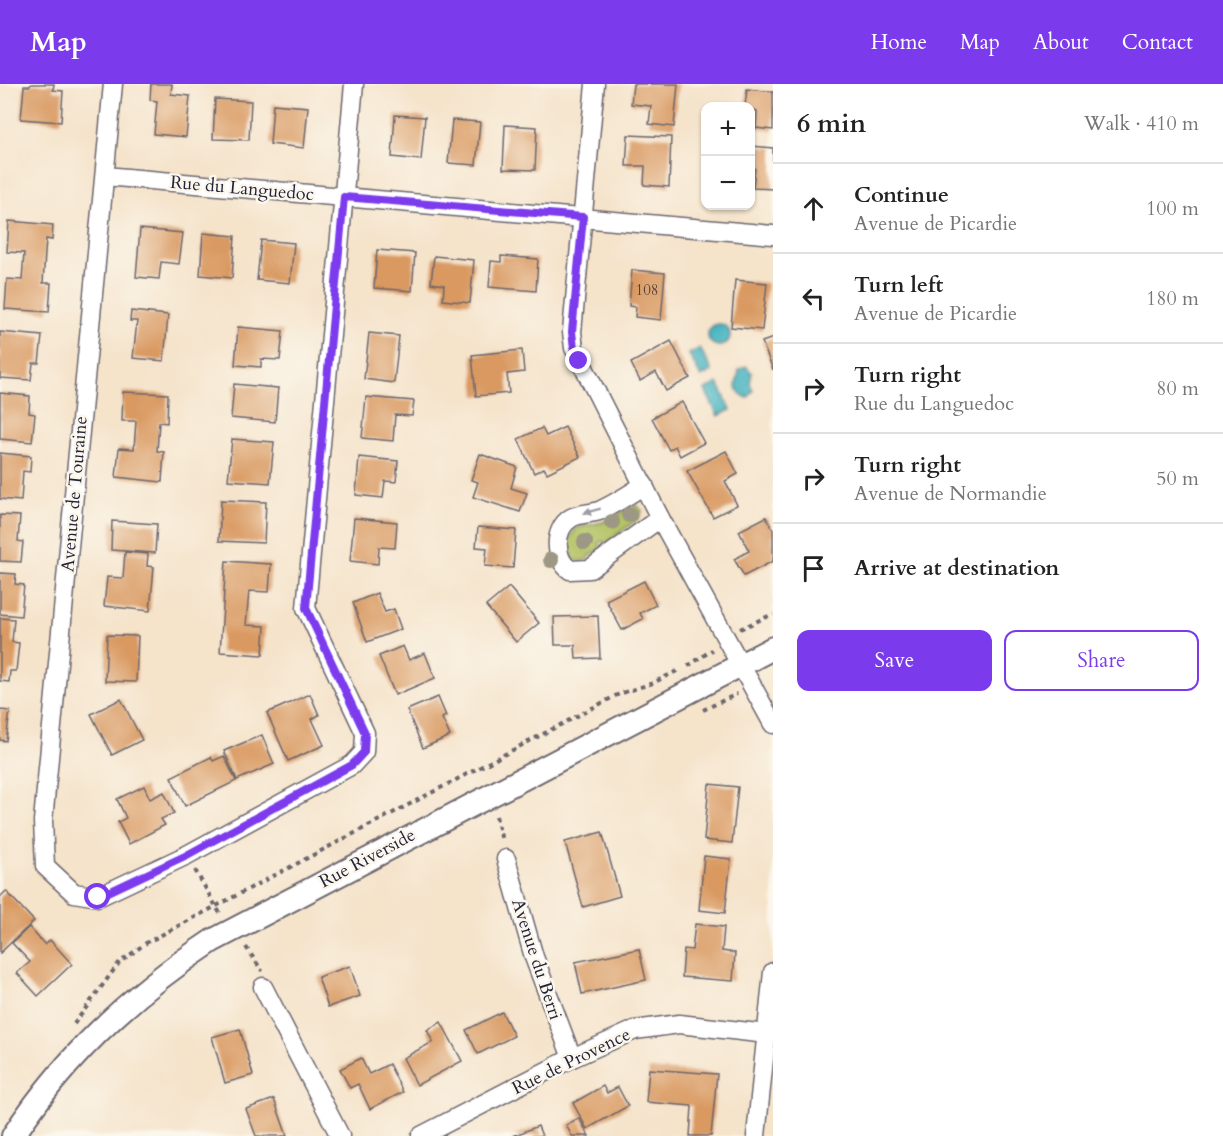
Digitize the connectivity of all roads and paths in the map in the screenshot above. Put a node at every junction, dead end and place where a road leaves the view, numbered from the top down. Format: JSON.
{"nodes":[{"id":1,"x":113,"y":84,"type":"edge"},
{"id":2,"x":354,"y":84,"type":"edge"},
{"id":3,"x":595,"y":84,"type":"edge"},
{"id":4,"x":105,"y":176,"type":"junction"},
{"id":5,"x":344,"y":197,"type":"junction"},
{"id":6,"x":583,"y":217,"type":"junction"},
{"id":7,"x":773,"y":235,"type":"edge"},
{"id":8,"x":644,"y":485,"type":"junction"},
{"id":9,"x":660,"y":518,"type":"junction"},
{"id":10,"x":773,"y":614,"type":"edge"},
{"id":11,"x":737,"y":631,"type":"dead end"},
{"id":12,"x":773,"y":648,"type":"edge"},
{"id":13,"x":741,"y":667,"type":"junction"},
{"id":14,"x":773,"y":724,"type":"edge"},
{"id":15,"x":495,"y":813,"type":"dead end"},
{"id":16,"x":506,"y":859,"type":"joint"},
{"id":17,"x":193,"y":866,"type":"dead end"},
{"id":18,"x":222,"y":918,"type":"dead end"},
{"id":19,"x":238,"y":953,"type":"dead end"},
{"id":20,"x":773,"y":972,"type":"edge"},
{"id":21,"x":264,"y":982,"type":"joint"},
{"id":22,"x":767,"y":1034,"type":"junction"},
{"id":23,"x":572,"y":1058,"type":"junction"},
{"id":24,"x":13,"y":1136,"type":"edge"},
{"id":25,"x":340,"y":1136,"type":"edge"},
{"id":26,"x":422,"y":1136,"type":"edge"},
{"id":27,"x":756,"y":1136,"type":"edge"}],
"edges":[{"from":1,"to":4,"type":"street","name":"Avenue de Touraine"},
{"from":2,"to":5,"type":"street"},
{"from":3,"to":6,"type":"street"},
{"from":4,"to":5,"type":"street","name":"Rue du Languedoc"},
{"from":4,"to":5,"type":"street","name":"Avenue de Touraine"},
{"from":5,"to":6,"type":"street","name":"Rue du Languedoc"},
{"from":6,"to":7,"type":"street","name":"Rue du Languedoc"},
{"from":6,"to":8,"type":"street"},
{"from":8,"to":9,"type":"street"},
{"from":8,"to":9,"type":"street","one_way":true},
{"from":9,"to":13,"type":"street"},
{"from":10,"to":11,"type":"path"},
{"from":12,"to":13,"type":"street","name":"Rue Riverside"},
{"from":13,"to":14,"type":"street"},
{"from":13,"to":24,"type":"street","name":"Rue Riverside"},
{"from":15,"to":16,"type":"path"},
{"from":16,"to":23,"type":"street","name":"Avenue du Berri"},
{"from":17,"to":18,"type":"path"},
{"from":19,"to":21,"type":"path"},
{"from":20,"to":22,"type":"street"},
{"from":21,"to":25,"type":"street"},
{"from":22,"to":23,"type":"street","name":"Rue de Provence"},
{"from":22,"to":27,"type":"street"},
{"from":23,"to":26,"type":"street","name":"Rue de Provence"}]}
